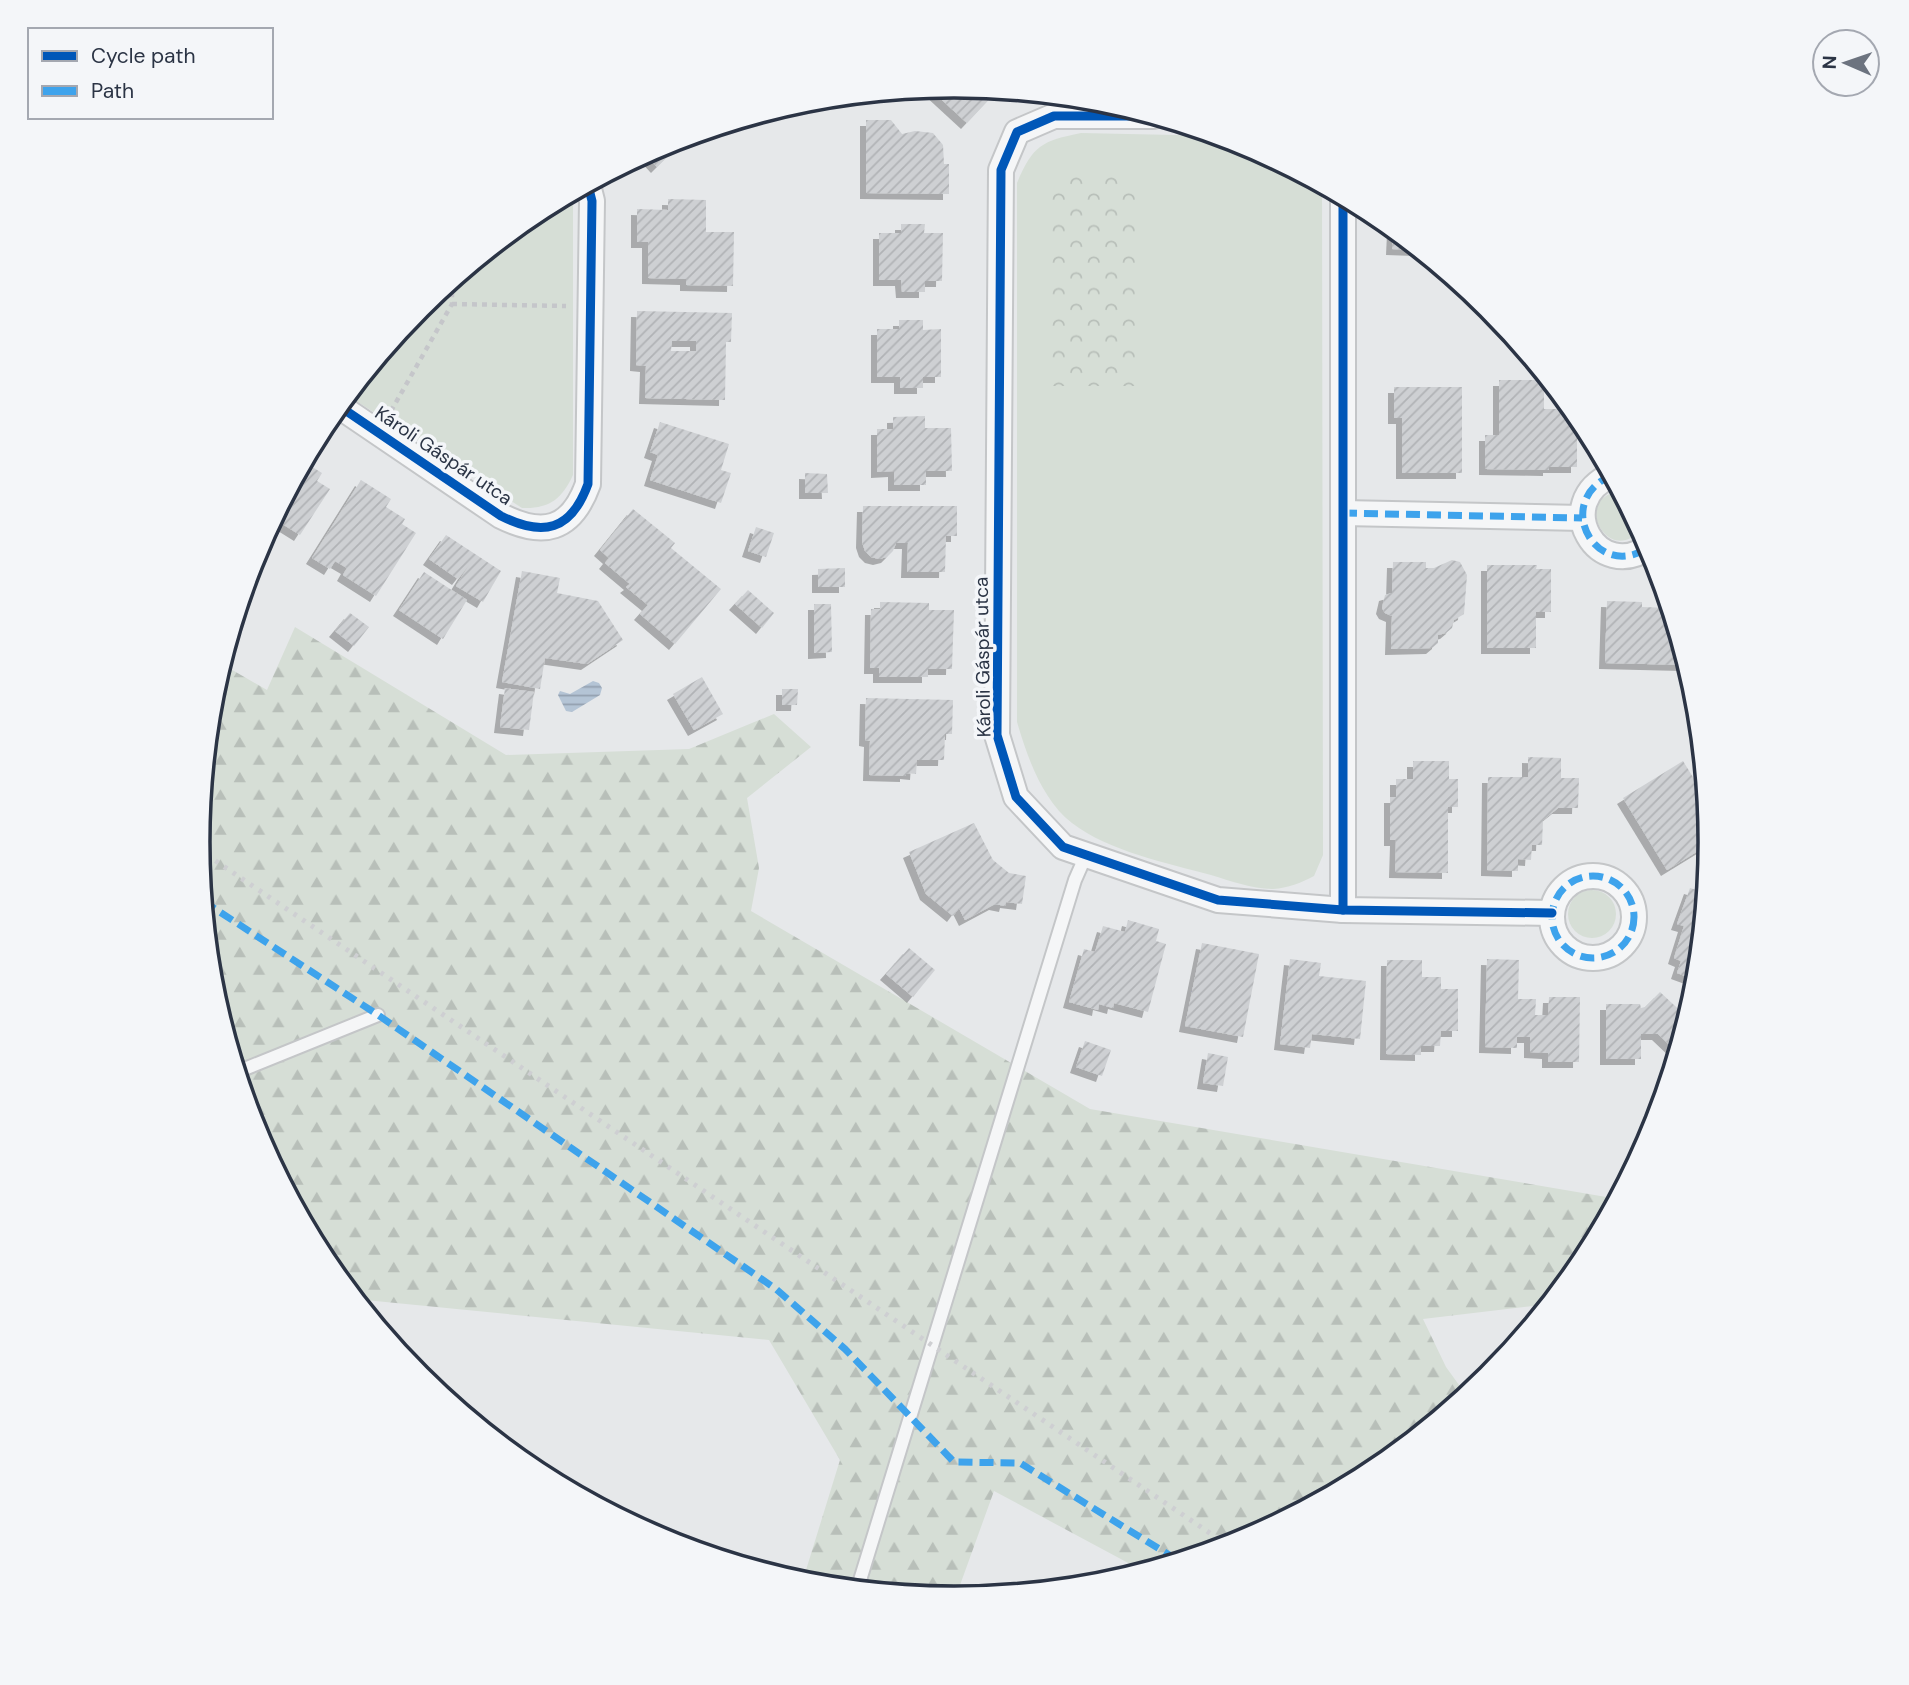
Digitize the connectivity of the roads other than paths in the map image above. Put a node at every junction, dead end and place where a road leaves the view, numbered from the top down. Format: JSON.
{"nodes":[{"id":1,"x":1117,"y":116,"type":"edge"},
{"id":2,"x":590,"y":194,"type":"edge"},
{"id":3,"x":1343,"y":208,"type":"edge"},
{"id":4,"x":347,"y":412,"type":"edge"},
{"id":5,"x":1604,"y":479,"type":"edge"},
{"id":6,"x":1343,"y":513,"type":"junction"},
{"id":7,"x":1582,"y":518,"type":"junction"},
{"id":8,"x":1640,"y":553,"type":"edge"},
{"id":9,"x":1086,"y":855,"type":"junction"},
{"id":10,"x":1343,"y":910,"type":"junction"},
{"id":11,"x":1552,"y":914,"type":"dead end"},
{"id":12,"x":378,"y":1015,"type":"dead end"},
{"id":13,"x":246,"y":1068,"type":"edge"},
{"id":14,"x":861,"y":1581,"type":"edge"}],
"edges":[{"from":1,"to":9,"type":"street","name":"Károli Gáspár utca"},
{"from":2,"to":4,"type":"street","name":"Károli Gáspár utca"},
{"from":3,"to":6,"type":"street"},
{"from":5,"to":7,"type":"street"},
{"from":6,"to":7,"type":"street"},
{"from":6,"to":10,"type":"street"},
{"from":7,"to":8,"type":"street"},
{"from":9,"to":10,"type":"street","name":"Károli Gáspár utca"},
{"from":9,"to":14,"type":"lane"},
{"from":10,"to":11,"type":"street","name":"Károli Gáspár utca"},
{"from":12,"to":13,"type":"lane"}]}
